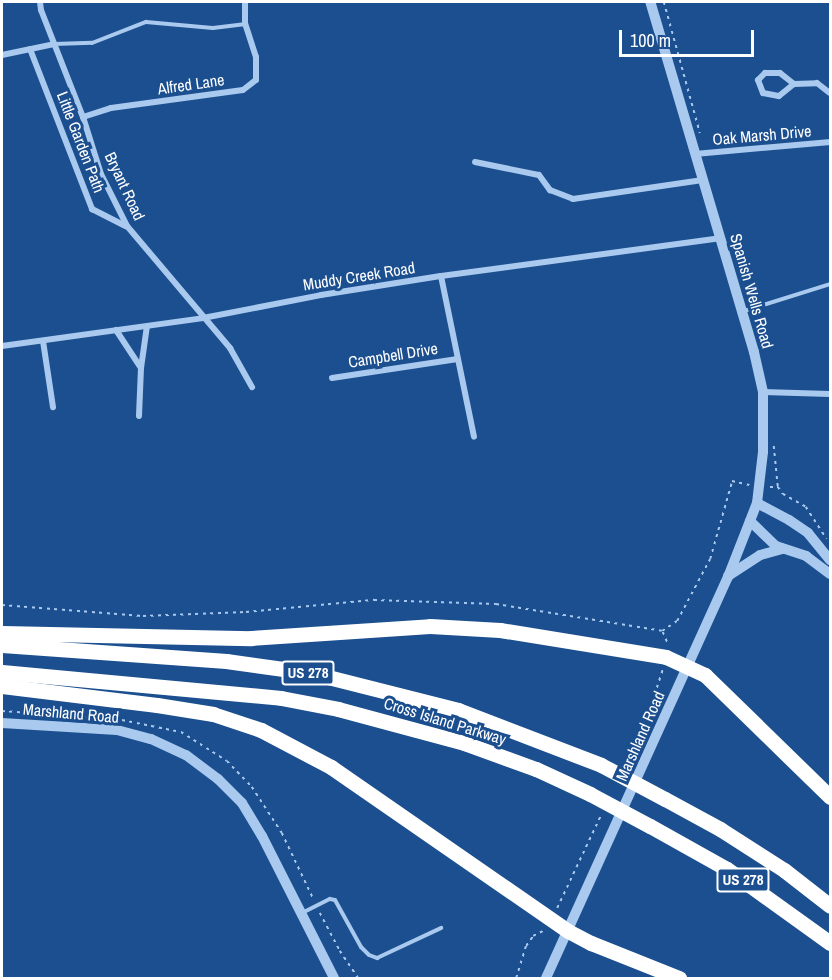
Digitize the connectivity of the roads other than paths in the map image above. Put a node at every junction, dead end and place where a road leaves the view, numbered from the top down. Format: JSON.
{"nodes":[{"id":1,"x":40,"y":2,"type":"edge"},
{"id":2,"x":245,"y":2,"type":"edge"},
{"id":3,"x":651,"y":2,"type":"edge"},
{"id":4,"x":245,"y":24,"type":"junction"},
{"id":5,"x":54,"y":44,"type":"junction"},
{"id":6,"x":30,"y":49,"type":"junction"},
{"id":7,"x":2,"y":55,"type":"edge"},
{"id":8,"x":794,"y":84,"type":"junction"},
{"id":9,"x":831,"y":93,"type":"edge"},
{"id":10,"x":83,"y":117,"type":"junction"},
{"id":11,"x":831,"y":142,"type":"edge"},
{"id":12,"x":695,"y":154,"type":"junction"},
{"id":13,"x":475,"y":162,"type":"dead end"},
{"id":14,"x":703,"y":180,"type":"junction"},
{"id":15,"x":127,"y":226,"type":"junction"},
{"id":16,"x":721,"y":238,"type":"junction"},
{"id":17,"x":441,"y":276,"type":"junction"},
{"id":18,"x":831,"y":284,"type":"edge"},
{"id":19,"x":744,"y":311,"type":"junction"},
{"id":20,"x":203,"y":318,"type":"junction"},
{"id":21,"x":147,"y":326,"type":"junction"},
{"id":22,"x":116,"y":330,"type":"junction"},
{"id":23,"x":43,"y":341,"type":"junction"},
{"id":24,"x":2,"y":346,"type":"edge"},
{"id":25,"x":458,"y":359,"type":"junction"},
{"id":26,"x":141,"y":368,"type":"junction"},
{"id":27,"x":332,"y":378,"type":"dead end"},
{"id":28,"x":252,"y":387,"type":"dead end"},
{"id":29,"x":763,"y":392,"type":"junction"},
{"id":30,"x":831,"y":394,"type":"edge"},
{"id":31,"x":53,"y":407,"type":"dead end"},
{"id":32,"x":139,"y":416,"type":"dead end"},
{"id":33,"x":474,"y":437,"type":"dead end"},
{"id":34,"x":757,"y":503,"type":"junction"},
{"id":35,"x":750,"y":521,"type":"junction"},
{"id":36,"x":784,"y":549,"type":"junction"},
{"id":37,"x":831,"y":560,"type":"edge"},
{"id":38,"x":831,"y":574,"type":"edge"},
{"id":39,"x":728,"y":577,"type":"junction"},
{"id":40,"x":2,"y":633,"type":"edge"},
{"id":41,"x":2,"y":645,"type":"edge"},
{"id":42,"x":688,"y":666,"type":"junction"},
{"id":43,"x":2,"y":672,"type":"edge"},
{"id":44,"x":2,"y":686,"type":"edge"},
{"id":45,"x":2,"y":723,"type":"edge"},
{"id":46,"x":831,"y":797,"type":"edge"},
{"id":47,"x":831,"y":906,"type":"edge"},
{"id":48,"x":301,"y":914,"type":"junction"},
{"id":49,"x":441,"y":928,"type":"dead end"},
{"id":50,"x":568,"y":930,"type":"junction"},
{"id":51,"x":831,"y":943,"type":"edge"},
{"id":52,"x":334,"y":978,"type":"edge"},
{"id":53,"x":546,"y":978,"type":"edge"},
{"id":54,"x":679,"y":978,"type":"edge"}],
"edges":[{"from":1,"to":5,"type":"street","name":"Bryant Road"},
{"from":2,"to":4,"type":"street","name":"Alfred Lane"},
{"from":3,"to":12,"type":"street","name":"Spanish Wells Road"},
{"from":4,"to":5,"type":"lane"},
{"from":4,"to":10,"type":"street","name":"Alfred Lane"},
{"from":5,"to":6,"type":"street"},
{"from":5,"to":10,"type":"street","name":"Bryant Road"},
{"from":6,"to":7,"type":"street"},
{"from":6,"to":15,"type":"street","name":"Little Garden Path"},
{"from":8,"to":8,"type":"street"},
{"from":8,"to":9,"type":"street"},
{"from":10,"to":15,"type":"street","name":"Bryant Road"},
{"from":11,"to":12,"type":"street","name":"Oak Marsh Drive"},
{"from":12,"to":14,"type":"street","name":"Spanish Wells Road"},
{"from":13,"to":14,"type":"street"},
{"from":14,"to":16,"type":"street","name":"Spanish Wells Road"},
{"from":15,"to":20,"type":"street","name":"Bryant Road"},
{"from":16,"to":17,"type":"street","name":"Muddy Creek Road"},
{"from":16,"to":19,"type":"street","name":"Spanish Wells Road"},
{"from":17,"to":20,"type":"street","name":"Muddy Creek Road"},
{"from":17,"to":25,"type":"street","name":"Campbell Drive"},
{"from":18,"to":19,"type":"lane"},
{"from":19,"to":29,"type":"street","name":"Spanish Wells Road"},
{"from":20,"to":21,"type":"street","name":"Muddy Creek Road"},
{"from":20,"to":28,"type":"street","name":"Bryant Road"},
{"from":21,"to":22,"type":"street","name":"Muddy Creek Road"},
{"from":21,"to":26,"type":"street"},
{"from":22,"to":23,"type":"street","name":"Muddy Creek Road"},
{"from":22,"to":26,"type":"street"},
{"from":23,"to":24,"type":"street","name":"Muddy Creek Road"},
{"from":23,"to":31,"type":"street"},
{"from":25,"to":27,"type":"street","name":"Campbell Drive"},
{"from":25,"to":33,"type":"street","name":"Campbell Drive"},
{"from":26,"to":32,"type":"street"},
{"from":29,"to":30,"type":"street"},
{"from":29,"to":34,"type":"street","name":"Spanish Wells Road"},
{"from":34,"to":35,"type":"street","name":"Marshland Road"},
{"from":34,"to":37,"type":"street"},
{"from":35,"to":36,"type":"street"},
{"from":35,"to":39,"type":"street","name":"Marshland Road"},
{"from":36,"to":38,"type":"street"},
{"from":36,"to":39,"type":"street"},
{"from":39,"to":42,"type":"street","name":"Marshland Road"},
{"from":40,"to":42,"type":"highway"},
{"from":41,"to":47,"type":"highway","name":"Cross Island Parkway","number":"US 278","bridge":true},
{"from":42,"to":46,"type":"highway"},
{"from":42,"to":50,"type":"street","name":"Marshland Road"},
{"from":43,"to":51,"type":"highway","name":"Cross Island Parkway","number":"US 278","bridge":true},
{"from":44,"to":50,"type":"highway"},
{"from":45,"to":48,"type":"street","name":"Marshland Road"},
{"from":48,"to":49,"type":"lane"},
{"from":48,"to":52,"type":"street","name":"Marshland Road"},
{"from":50,"to":53,"type":"street","name":"Marshland Road"},
{"from":50,"to":54,"type":"highway"}]}
